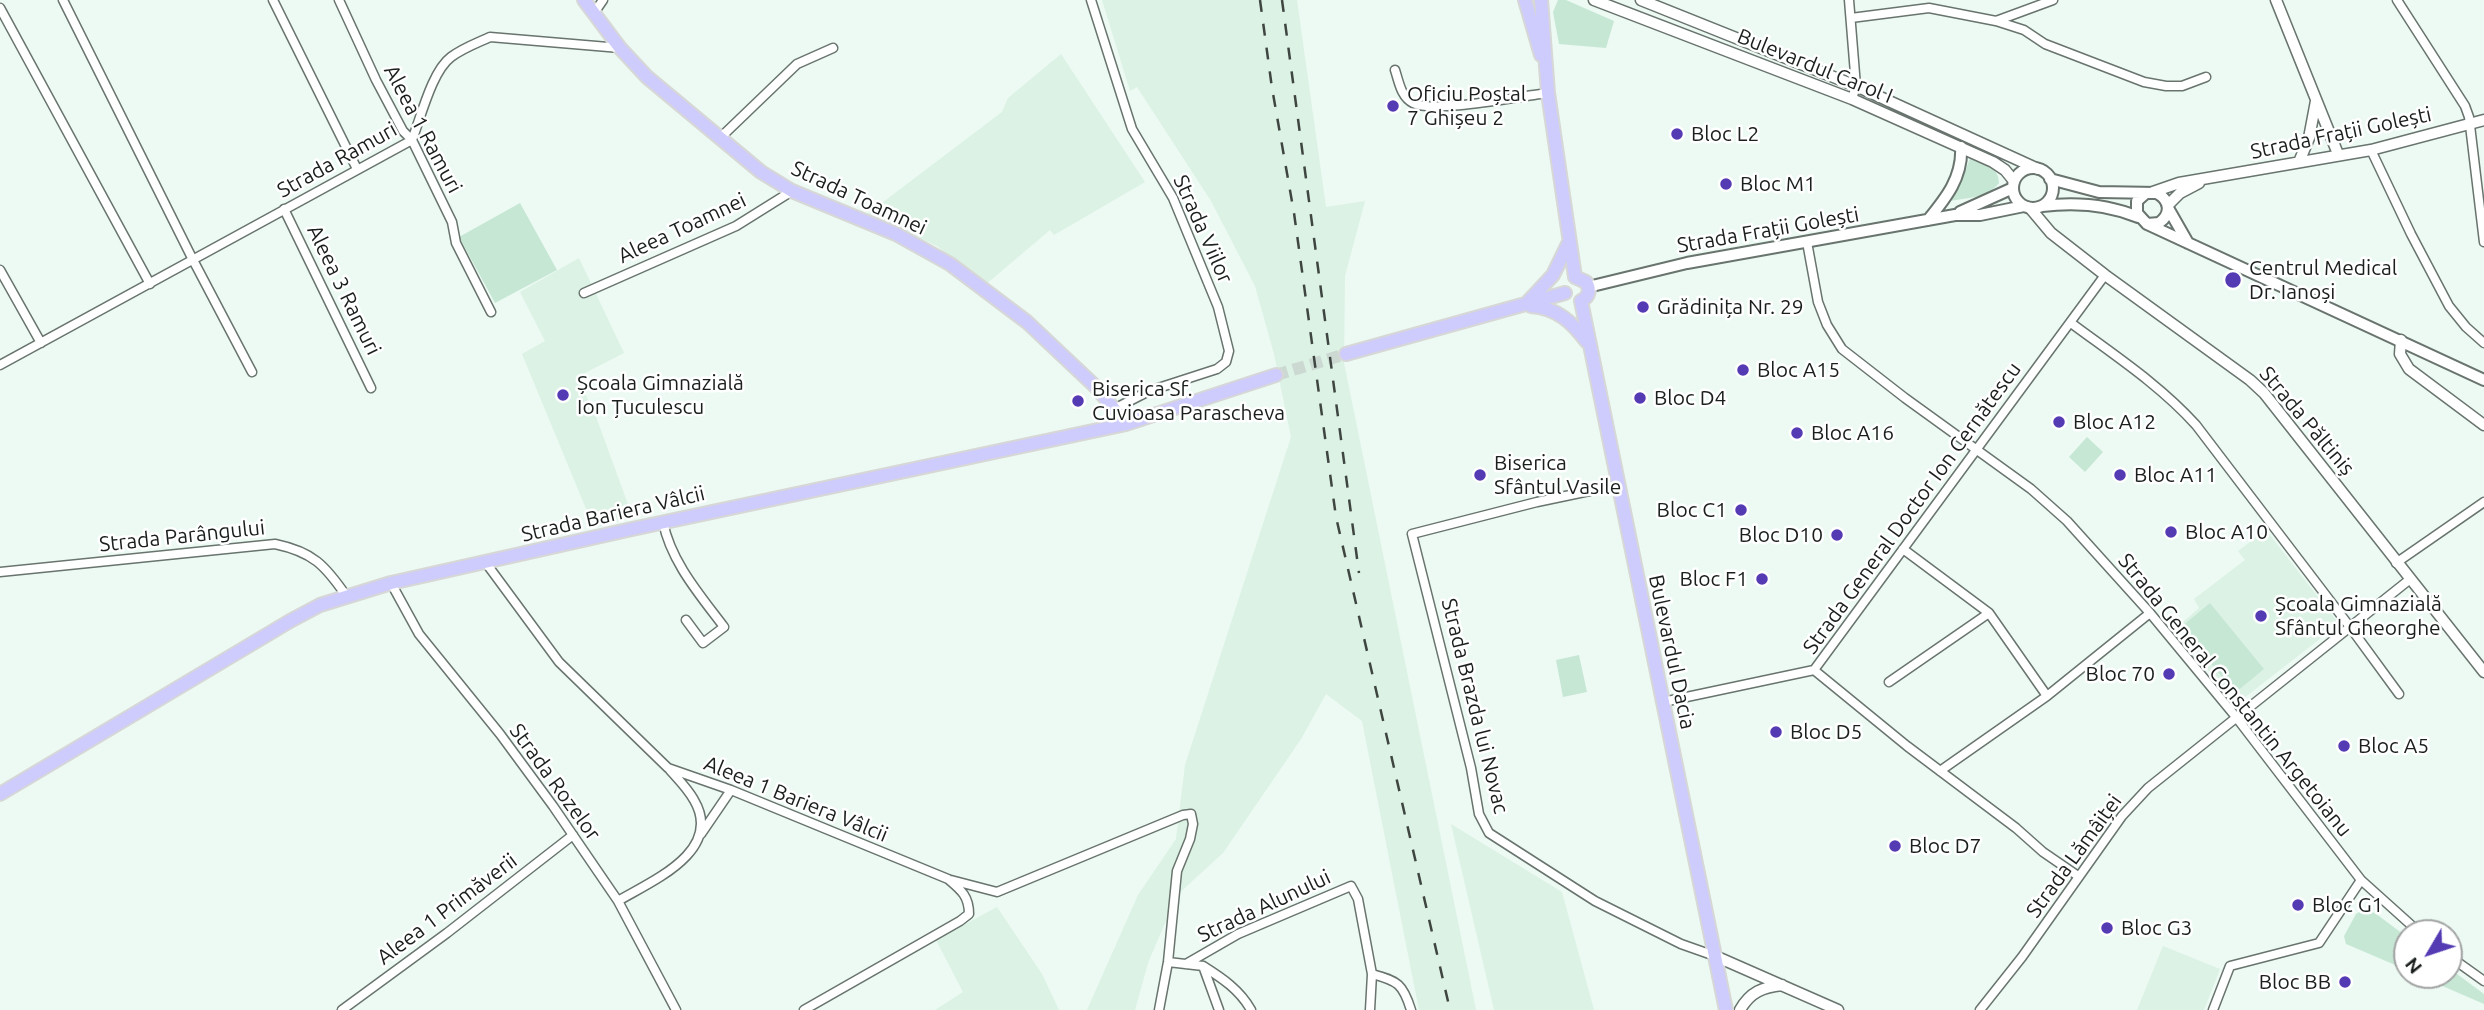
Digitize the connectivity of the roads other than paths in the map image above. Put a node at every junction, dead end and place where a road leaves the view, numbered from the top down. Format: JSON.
{"nodes":[{"id":1,"x":63,"y":0,"type":"edge"},
{"id":2,"x":273,"y":0,"type":"edge"},
{"id":3,"x":339,"y":0,"type":"edge"},
{"id":4,"x":584,"y":0,"type":"edge"},
{"id":5,"x":603,"y":0,"type":"edge"},
{"id":6,"x":1091,"y":0,"type":"edge"},
{"id":7,"x":1525,"y":0,"type":"edge"},
{"id":8,"x":1541,"y":0,"type":"edge"},
{"id":9,"x":1594,"y":0,"type":"edge"},
{"id":10,"x":1641,"y":0,"type":"edge"},
{"id":11,"x":1849,"y":0,"type":"edge"},
{"id":12,"x":2053,"y":0,"type":"edge"},
{"id":13,"x":2276,"y":0,"type":"edge"},
{"id":14,"x":2397,"y":0,"type":"edge"},
{"id":15,"x":0,"y":8,"type":"edge"},
{"id":16,"x":594,"y":13,"type":"junction"},
{"id":17,"x":1851,"y":18,"type":"junction"},
{"id":18,"x":1996,"y":21,"type":"junction"},
{"id":19,"x":620,"y":48,"type":"junction"},
{"id":20,"x":833,"y":48,"type":"dead end"},
{"id":21,"x":1545,"y":69,"type":"junction"},
{"id":22,"x":1395,"y":71,"type":"dead end"},
{"id":23,"x":2206,"y":77,"type":"dead end"},
{"id":24,"x":1856,"y":86,"type":"junction"},
{"id":25,"x":1548,"y":93,"type":"junction"},
{"id":26,"x":1852,"y":99,"type":"junction"},
{"id":27,"x":2316,"y":101,"type":"junction"},
{"id":28,"x":2484,"y":120,"type":"edge"},
{"id":29,"x":2471,"y":124,"type":"junction"},
{"id":30,"x":720,"y":138,"type":"junction"},
{"id":31,"x":412,"y":140,"type":"junction"},
{"id":32,"x":1961,"y":147,"type":"junction"},
{"id":33,"x":2371,"y":150,"type":"junction"},
{"id":34,"x":2338,"y":154,"type":"junction"},
{"id":35,"x":2299,"y":162,"type":"junction"},
{"id":36,"x":357,"y":169,"type":"junction"},
{"id":37,"x":2038,"y":169,"type":"junction"},
{"id":38,"x":2050,"y":178,"type":"junction"},
{"id":39,"x":2204,"y":180,"type":"junction"},
{"id":40,"x":2013,"y":185,"type":"junction"},
{"id":41,"x":792,"y":191,"type":"junction"},
{"id":42,"x":2149,"y":192,"type":"junction"},
{"id":43,"x":2168,"y":206,"type":"junction"},
{"id":44,"x":2032,"y":207,"type":"junction"},
{"id":45,"x":285,"y":209,"type":"junction"},
{"id":46,"x":1955,"y":215,"type":"junction"},
{"id":47,"x":1928,"y":220,"type":"junction"},
{"id":48,"x":2143,"y":220,"type":"junction"},
{"id":49,"x":1569,"y":241,"type":"junction"},
{"id":50,"x":1807,"y":242,"type":"junction"},
{"id":51,"x":2484,"y":242,"type":"edge"},
{"id":52,"x":2188,"y":243,"type":"junction"},
{"id":53,"x":192,"y":258,"type":"junction"},
{"id":54,"x":0,"y":270,"type":"edge"},
{"id":55,"x":2105,"y":275,"type":"junction"},
{"id":56,"x":1576,"y":278,"type":"junction"},
{"id":57,"x":150,"y":284,"type":"junction"},
{"id":58,"x":1588,"y":287,"type":"junction"},
{"id":59,"x":584,"y":293,"type":"dead end"},
{"id":60,"x":1565,"y":293,"type":"junction"},
{"id":61,"x":1581,"y":301,"type":"junction"},
{"id":62,"x":1524,"y":306,"type":"junction"},
{"id":63,"x":491,"y":312,"type":"dead end"},
{"id":64,"x":2071,"y":323,"type":"junction"},
{"id":65,"x":2401,"y":340,"type":"junction"},
{"id":66,"x":41,"y":343,"type":"junction"},
{"id":67,"x":2484,"y":343,"type":"edge"},
{"id":68,"x":1589,"y":346,"type":"junction"},
{"id":69,"x":1346,"y":354,"type":"tunnel mouth"},
{"id":70,"x":0,"y":365,"type":"edge"},
{"id":71,"x":252,"y":372,"type":"dead end"},
{"id":72,"x":1276,"y":375,"type":"tunnel mouth"},
{"id":73,"x":2484,"y":380,"type":"edge"},
{"id":74,"x":371,"y":388,"type":"dead end"},
{"id":75,"x":1114,"y":409,"type":"junction"},
{"id":76,"x":1126,"y":424,"type":"junction"},
{"id":77,"x":2484,"y":425,"type":"edge"},
{"id":78,"x":1977,"y":450,"type":"junction"},
{"id":79,"x":1619,"y":485,"type":"junction"},
{"id":80,"x":2484,"y":502,"type":"edge"},
{"id":81,"x":663,"y":522,"type":"junction"},
{"id":82,"x":1903,"y":549,"type":"junction"},
{"id":83,"x":486,"y":563,"type":"junction"},
{"id":84,"x":2396,"y":563,"type":"junction"},
{"id":85,"x":0,"y":572,"type":"edge"},
{"id":86,"x":2410,"y":580,"type":"junction"},
{"id":87,"x":391,"y":583,"type":"junction"},
{"id":88,"x":346,"y":597,"type":"junction"},
{"id":89,"x":2150,"y":612,"type":"junction"},
{"id":90,"x":1989,"y":613,"type":"junction"},
{"id":91,"x":686,"y":620,"type":"dead end"},
{"id":92,"x":2350,"y":627,"type":"junction"},
{"id":93,"x":1814,"y":670,"type":"junction"},
{"id":94,"x":2484,"y":672,"type":"edge"},
{"id":95,"x":1889,"y":682,"type":"dead end"},
{"id":96,"x":2399,"y":694,"type":"dead end"},
{"id":97,"x":2047,"y":696,"type":"junction"},
{"id":98,"x":1663,"y":702,"type":"junction"},
{"id":99,"x":2235,"y":717,"type":"junction"},
{"id":100,"x":668,"y":768,"type":"junction"},
{"id":101,"x":1940,"y":771,"type":"junction"},
{"id":102,"x":731,"y":790,"type":"junction"},
{"id":103,"x":0,"y":794,"type":"edge"},
{"id":104,"x":573,"y":835,"type":"junction"},
{"id":105,"x":700,"y":835,"type":"junction"},
{"id":106,"x":2078,"y":876,"type":"junction"},
{"id":107,"x":948,"y":879,"type":"junction"},
{"id":108,"x":2361,"y":880,"type":"junction"},
{"id":109,"x":618,"y":901,"type":"junction"},
{"id":110,"x":2404,"y":919,"type":"edge"},
{"id":111,"x":1715,"y":956,"type":"junction"},
{"id":112,"x":1168,"y":962,"type":"junction"},
{"id":113,"x":1186,"y":964,"type":"junction"},
{"id":114,"x":1203,"y":966,"type":"junction"},
{"id":115,"x":2463,"y":966,"type":"edge"},
{"id":116,"x":1372,"y":974,"type":"junction"},
{"id":117,"x":2484,"y":981,"type":"edge"},
{"id":118,"x":1782,"y":985,"type":"junction"},
{"id":119,"x":342,"y":1010,"type":"edge"},
{"id":120,"x":676,"y":1010,"type":"edge"},
{"id":121,"x":804,"y":1010,"type":"edge"},
{"id":122,"x":1159,"y":1010,"type":"edge"},
{"id":123,"x":1220,"y":1010,"type":"edge"},
{"id":124,"x":1251,"y":1010,"type":"edge"},
{"id":125,"x":1370,"y":1010,"type":"edge"},
{"id":126,"x":1412,"y":1010,"type":"edge"},
{"id":127,"x":1726,"y":1010,"type":"edge"},
{"id":128,"x":1740,"y":1010,"type":"edge"},
{"id":129,"x":1838,"y":1010,"type":"edge"},
{"id":130,"x":1980,"y":1010,"type":"edge"},
{"id":131,"x":2213,"y":1010,"type":"edge"}],
"edges":[{"from":1,"to":53,"type":"street"},
{"from":2,"to":36,"type":"street"},
{"from":3,"to":31,"type":"street","name":"Aleea 1 Ramuri"},
{"from":4,"to":16,"type":"main road","name":"Strada Toamnei"},
{"from":5,"to":16,"type":"street"},
{"from":6,"to":75,"type":"street","name":"Strada Viilor"},
{"from":7,"to":21,"type":"main road"},
{"from":8,"to":21,"type":"main road"},
{"from":9,"to":26,"type":"street","name":"Bulevardul Carol I"},
{"from":10,"to":24,"type":"street","name":"Bulevardul Carol I"},
{"from":11,"to":17,"type":"street"},
{"from":12,"to":18,"type":"street"},
{"from":13,"to":27,"type":"street"},
{"from":14,"to":29,"type":"street"},
{"from":15,"to":57,"type":"street"},
{"from":16,"to":19,"type":"main road","name":"Strada Toamnei"},
{"from":17,"to":18,"type":"street"},
{"from":17,"to":24,"type":"street"},
{"from":18,"to":23,"type":"street"},
{"from":19,"to":30,"type":"main road","name":"Strada Toamnei"},
{"from":19,"to":31,"type":"street","name":"Strada Ramuri"},
{"from":20,"to":30,"type":"street"},
{"from":21,"to":25,"type":"main road"},
{"from":22,"to":25,"type":"street"},
{"from":24,"to":26,"type":"street"},
{"from":24,"to":37,"type":"street","name":"Bulevardul Carol I"},
{"from":25,"to":49,"type":"main road"},
{"from":26,"to":32,"type":"street","name":"Bulevardul Carol I"},
{"from":27,"to":34,"type":"street"},
{"from":27,"to":35,"type":"street"},
{"from":28,"to":29,"type":"street","name":"Strada Frații Golești"},
{"from":29,"to":33,"type":"street","name":"Strada Frații Golești"},
{"from":29,"to":51,"type":"street"},
{"from":30,"to":41,"type":"main road","name":"Strada Toamnei"},
{"from":31,"to":36,"type":"street","name":"Strada Ramuri"},
{"from":31,"to":63,"type":"street","name":"Aleea 1 Ramuri"},
{"from":32,"to":40,"type":"street","name":"Bulevardul Carol I"},
{"from":32,"to":47,"type":"main road"},
{"from":33,"to":34,"type":"street","name":"Strada Frații Golești"},
{"from":33,"to":67,"type":"street"},
{"from":34,"to":35,"type":"street","name":"Strada Frații Golești"},
{"from":35,"to":39,"type":"street","name":"Strada Frații Golești"},
{"from":36,"to":45,"type":"street","name":"Strada Ramuri"},
{"from":37,"to":38,"type":"main road"},
{"from":37,"to":40,"type":"main road"},
{"from":38,"to":42,"type":"main road","name":"Strada Frații Golești"},
{"from":38,"to":44,"type":"main road"},
{"from":39,"to":42,"type":"street","name":"Strada Frații Golești"},
{"from":39,"to":43,"type":"street","name":"Strada Frații Golești"},
{"from":40,"to":44,"type":"main road"},
{"from":40,"to":46,"type":"main road","name":"Strada Frații Golești"},
{"from":41,"to":59,"type":"street","name":"Aleea Toamnei"},
{"from":41,"to":75,"type":"main road","name":"Strada Toamnei"},
{"from":42,"to":43,"type":"main road"},
{"from":42,"to":48,"type":"main road"},
{"from":43,"to":48,"type":"main road"},
{"from":43,"to":52,"type":"main road"},
{"from":44,"to":46,"type":"main road","name":"Strada Frații Golești"},
{"from":44,"to":48,"type":"main road","name":"Strada Frații Golești"},
{"from":44,"to":55,"type":"street","name":"Strada Păltiniș"},
{"from":45,"to":53,"type":"street","name":"Strada Ramuri"},
{"from":45,"to":74,"type":"street","name":"Aleea 3 Ramuri"},
{"from":46,"to":47,"type":"main road","name":"Strada Frații Golești"},
{"from":47,"to":50,"type":"main road","name":"Strada Frații Golești"},
{"from":48,"to":52,"type":"main road"},
{"from":49,"to":56,"type":"main road"},
{"from":49,"to":62,"type":"main road"},
{"from":50,"to":58,"type":"main road","name":"Strada Frații Golești"},
{"from":50,"to":78,"type":"street","name":"Strada General Constantin Argetoianu"},
{"from":52,"to":65,"type":"main road"},
{"from":53,"to":57,"type":"street","name":"Strada Ramuri"},
{"from":53,"to":71,"type":"street"},
{"from":54,"to":66,"type":"street"},
{"from":55,"to":64,"type":"street","name":"Strada General Doctor Ion Cernătescu"},
{"from":55,"to":84,"type":"street","name":"Strada Păltiniș"},
{"from":56,"to":58,"type":"main road"},
{"from":56,"to":60,"type":"main road"},
{"from":57,"to":66,"type":"street","name":"Strada Ramuri"},
{"from":58,"to":61,"type":"main road"},
{"from":60,"to":61,"type":"main road"},
{"from":60,"to":62,"type":"main road"},
{"from":61,"to":68,"type":"main road","name":"Bulevardul Dacia"},
{"from":62,"to":68,"type":"main road"},
{"from":62,"to":69,"type":"main road"},
{"from":64,"to":78,"type":"street","name":"Strada General Doctor Ion Cernătescu"},
{"from":64,"to":92,"type":"street"},
{"from":65,"to":73,"type":"main road"},
{"from":65,"to":77,"type":"street"},
{"from":66,"to":70,"type":"street","name":"Strada Ramuri"},
{"from":68,"to":79,"type":"main road","name":"Bulevardul Dacia"},
{"from":72,"to":76,"type":"main road","name":"Strada Bariera Vâlcii"},
{"from":75,"to":76,"type":"main road","name":"Strada Toamnei"},
{"from":76,"to":81,"type":"main road","name":"Strada Bariera Vâlcii"},
{"from":78,"to":82,"type":"street","name":"Strada General Doctor Ion Cernătescu"},
{"from":78,"to":89,"type":"street","name":"Strada General Constantin Argetoianu"},
{"from":79,"to":98,"type":"main road","name":"Bulevardul Dacia"},
{"from":79,"to":111,"type":"street","name":"Strada Brazda lui Novac"},
{"from":80,"to":84,"type":"street"},
{"from":81,"to":83,"type":"main road","name":"Strada Bariera Vâlcii"},
{"from":81,"to":91,"type":"street"},
{"from":82,"to":90,"type":"street"},
{"from":82,"to":93,"type":"street","name":"Strada General Doctor Ion Cernătescu"},
{"from":83,"to":87,"type":"main road","name":"Strada Bariera Vâlcii"},
{"from":83,"to":100,"type":"street","name":"Aleea 1 Bariera Vâlcii"},
{"from":84,"to":86,"type":"street","name":"Strada Păltiniș"},
{"from":85,"to":88,"type":"street","name":"Strada Parângului"},
{"from":86,"to":92,"type":"street","name":"Strada Lămâiței"},
{"from":86,"to":94,"type":"street","name":"Strada Păltiniș"},
{"from":87,"to":88,"type":"main road","name":"Strada Bariera Vâlcii"},
{"from":87,"to":104,"type":"street","name":"Strada Rozelor"},
{"from":88,"to":103,"type":"main road","name":"Strada Bariera Vâlcii"},
{"from":89,"to":97,"type":"street"},
{"from":89,"to":99,"type":"street","name":"Strada General Constantin Argetoianu"},
{"from":90,"to":95,"type":"street"},
{"from":90,"to":97,"type":"street"},
{"from":92,"to":96,"type":"street"},
{"from":92,"to":99,"type":"street","name":"Strada Lămâiței"},
{"from":93,"to":98,"type":"street","name":"Strada General Doctor Ion Cernătescu"},
{"from":93,"to":101,"type":"street"},
{"from":97,"to":101,"type":"street"},
{"from":98,"to":111,"type":"main road","name":"Bulevardul Dacia"},
{"from":99,"to":106,"type":"street","name":"Strada Lămâiței"},
{"from":99,"to":108,"type":"street","name":"Strada General Constantin Argetoianu"},
{"from":100,"to":102,"type":"street","name":"Aleea 1 Bariera Vâlcii"},
{"from":100,"to":105,"type":"street"},
{"from":101,"to":106,"type":"street"},
{"from":102,"to":105,"type":"street"},
{"from":102,"to":107,"type":"street","name":"Aleea 1 Bariera Vâlcii"},
{"from":104,"to":109,"type":"street","name":"Strada Rozelor"},
{"from":104,"to":119,"type":"street","name":"Aleea 1 Primăverii"},
{"from":105,"to":109,"type":"street"},
{"from":106,"to":130,"type":"street","name":"Strada Lămâiței"},
{"from":107,"to":112,"type":"street"},
{"from":107,"to":121,"type":"street","name":"Aleea 1 Bariera Vâlcii"},
{"from":108,"to":110,"type":"street","name":"Strada General Constantin Argetoianu"},
{"from":108,"to":131,"type":"street"},
{"from":109,"to":120,"type":"street","name":"Strada Rozelor"},
{"from":111,"to":118,"type":"street","name":"Strada Brazda lui Novac"},
{"from":111,"to":127,"type":"main road","name":"Bulevardul Dacia"},
{"from":112,"to":113,"type":"street"},
{"from":112,"to":122,"type":"street"},
{"from":113,"to":114,"type":"street"},
{"from":113,"to":116,"type":"street","name":"Strada Alunului"},
{"from":114,"to":123,"type":"street"},
{"from":114,"to":124,"type":"street"},
{"from":115,"to":117,"type":"street"},
{"from":116,"to":125,"type":"street","name":"Strada Alunului"},
{"from":116,"to":126,"type":"street"},
{"from":118,"to":128,"type":"street"},
{"from":118,"to":129,"type":"street","name":"Strada Brazda lui Novac"}]}
